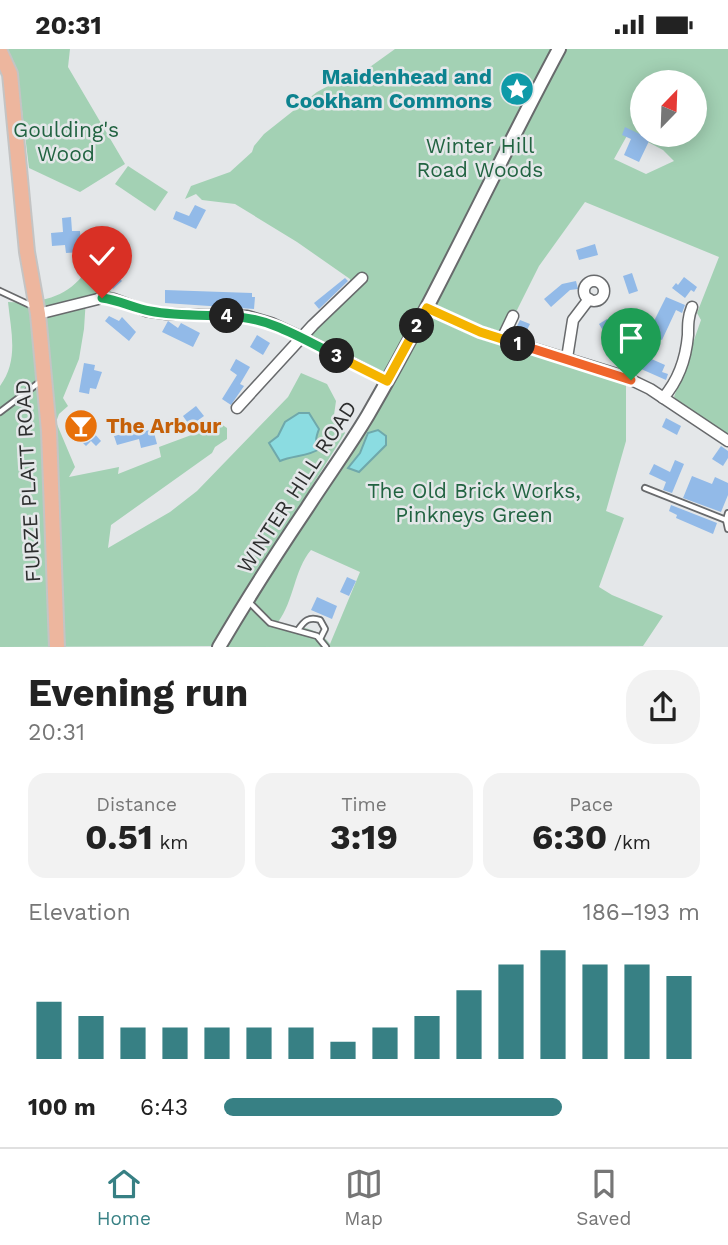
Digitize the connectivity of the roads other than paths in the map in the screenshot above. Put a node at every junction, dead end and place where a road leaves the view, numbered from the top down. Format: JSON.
{"nodes":[{"id":1,"x":559,"y":49,"type":"edge"},
{"id":2,"x":0,"y":52,"type":"edge"},
{"id":3,"x":362,"y":278,"type":"dead end"},
{"id":4,"x":0,"y":291,"type":"edge"},
{"id":5,"x":589,"y":299,"type":"dead end"},
{"id":6,"x":692,"y":307,"type":"dead end"},
{"id":7,"x":427,"y":308,"type":"junction"},
{"id":8,"x":37,"y":311,"type":"junction"},
{"id":9,"x":513,"y":316,"type":"dead end"},
{"id":10,"x":301,"y":337,"type":"junction"},
{"id":11,"x":502,"y":339,"type":"junction"},
{"id":12,"x":567,"y":358,"type":"junction"},
{"id":13,"x":44,"y":377,"type":"junction"},
{"id":14,"x":387,"y":381,"type":"junction"},
{"id":15,"x":663,"y":398,"type":"junction"},
{"id":16,"x":237,"y":408,"type":"dead end"},
{"id":17,"x":0,"y":412,"type":"edge"},
{"id":18,"x":728,"y":441,"type":"edge"},
{"id":19,"x":645,"y":488,"type":"dead end"},
{"id":20,"x":728,"y":513,"type":"edge"},
{"id":21,"x":726,"y":520,"type":"junction"},
{"id":22,"x":728,"y":529,"type":"edge"},
{"id":23,"x":247,"y":600,"type":"junction"},
{"id":24,"x":298,"y":630,"type":"junction"},
{"id":25,"x":320,"y":639,"type":"junction"},
{"id":26,"x":57,"y":646,"type":"edge"},
{"id":27,"x":219,"y":646,"type":"edge"},
{"id":28,"x":326,"y":646,"type":"edge"}],
"edges":[{"from":1,"to":7,"type":"street","name":"WINTER HILL ROAD"},
{"from":2,"to":8,"type":"main road","name":"FURZE PLATT ROAD"},
{"from":3,"to":10,"type":"street"},
{"from":4,"to":8,"type":"lane"},
{"from":5,"to":12,"type":"street"},
{"from":6,"to":15,"type":"street"},
{"from":7,"to":11,"type":"street"},
{"from":7,"to":14,"type":"street","name":"WINTER HILL ROAD"},
{"from":8,"to":10,"type":"street"},
{"from":8,"to":13,"type":"main road","name":"FURZE PLATT ROAD"},
{"from":9,"to":11,"type":"street"},
{"from":10,"to":14,"type":"street"},
{"from":10,"to":16,"type":"street"},
{"from":11,"to":12,"type":"street"},
{"from":12,"to":15,"type":"street"},
{"from":13,"to":17,"type":"lane"},
{"from":13,"to":26,"type":"main road","name":"FURZE PLATT ROAD"},
{"from":14,"to":23,"type":"street","name":"WINTER HILL ROAD"},
{"from":15,"to":18,"type":"street"},
{"from":19,"to":21,"type":"lane"},
{"from":20,"to":21,"type":"lane"},
{"from":21,"to":22,"type":"lane"},
{"from":23,"to":24,"type":"lane"},
{"from":23,"to":27,"type":"street","name":"WINTER HILL ROAD"},
{"from":24,"to":25,"type":"lane"},
{"from":24,"to":25,"type":"lane"},
{"from":25,"to":28,"type":"lane"}]}
